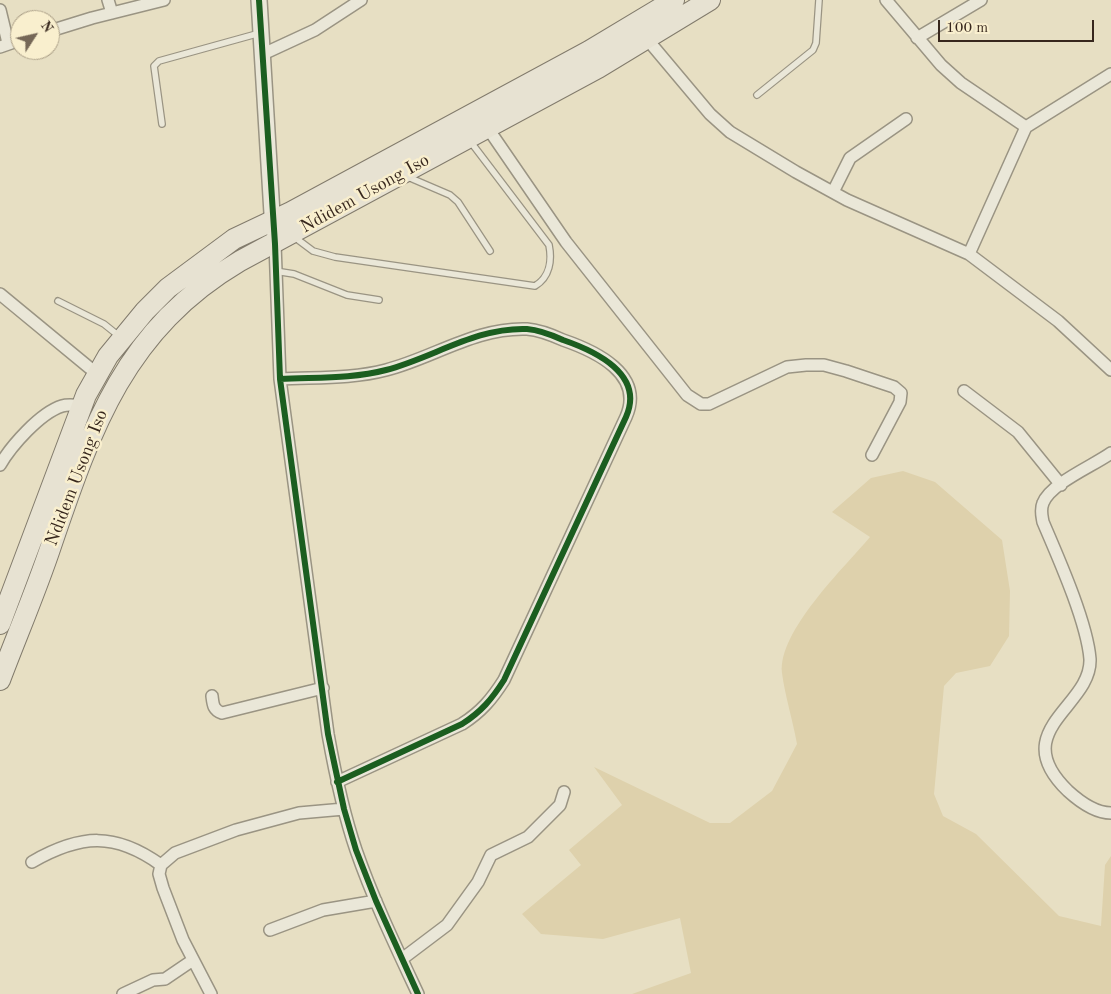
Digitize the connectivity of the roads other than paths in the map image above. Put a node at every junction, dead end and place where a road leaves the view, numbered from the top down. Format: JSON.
{"nodes":[{"id":1,"x":108,"y":0,"type":"edge"},
{"id":2,"x":164,"y":0,"type":"edge"},
{"id":3,"x":259,"y":0,"type":"edge"},
{"id":4,"x":361,"y":0,"type":"edge"},
{"id":5,"x":674,"y":0,"type":"edge"},
{"id":6,"x":710,"y":0,"type":"edge"},
{"id":7,"x":819,"y":0,"type":"edge"},
{"id":8,"x":886,"y":0,"type":"edge"},
{"id":9,"x":981,"y":0,"type":"edge"},
{"id":10,"x":0,"y":10,"type":"edge"},
{"id":11,"x":112,"y":13,"type":"junction"},
{"id":12,"x":60,"y":27,"type":"edge"},
{"id":13,"x":260,"y":33,"type":"junction"},
{"id":14,"x":917,"y":38,"type":"junction"},
{"id":15,"x":647,"y":39,"type":"junction"},
{"id":16,"x":4,"y":45,"type":"edge"},
{"id":17,"x":261,"y":55,"type":"junction"},
{"id":18,"x":1111,"y":74,"type":"edge"},
{"id":19,"x":757,"y":95,"type":"dead end"},
{"id":20,"x":906,"y":120,"type":"dead end"},
{"id":21,"x":162,"y":124,"type":"dead end"},
{"id":22,"x":487,"y":127,"type":"junction"},
{"id":23,"x":1026,"y":127,"type":"junction"},
{"id":24,"x":467,"y":138,"type":"junction"},
{"id":25,"x":401,"y":174,"type":"junction"},
{"id":26,"x":832,"y":192,"type":"junction"},
{"id":27,"x":272,"y":220,"type":"junction"},
{"id":28,"x":283,"y":239,"type":"junction"},
{"id":29,"x":490,"y":251,"type":"dead end"},
{"id":30,"x":968,"y":254,"type":"junction"},
{"id":31,"x":276,"y":270,"type":"junction"},
{"id":32,"x":0,"y":294,"type":"edge"},
{"id":33,"x":379,"y":300,"type":"dead end"},
{"id":34,"x":58,"y":301,"type":"dead end"},
{"id":35,"x":122,"y":339,"type":"junction"},
{"id":36,"x":1111,"y":370,"type":"edge"},
{"id":37,"x":98,"y":374,"type":"junction"},
{"id":38,"x":280,"y":379,"type":"junction"},
{"id":39,"x":964,"y":391,"type":"dead end"},
{"id":40,"x":82,"y":406,"type":"junction"},
{"id":41,"x":1111,"y":453,"type":"edge"},
{"id":42,"x":872,"y":455,"type":"dead end"},
{"id":43,"x":0,"y":466,"type":"edge"},
{"id":44,"x":1061,"y":485,"type":"junction"},
{"id":45,"x":0,"y":624,"type":"edge"},
{"id":46,"x":0,"y":680,"type":"edge"},
{"id":47,"x":323,"y":688,"type":"junction"},
{"id":48,"x":212,"y":696,"type":"dead end"},
{"id":49,"x":337,"y":782,"type":"junction"},
{"id":50,"x":564,"y":792,"type":"dead end"},
{"id":51,"x":344,"y":809,"type":"junction"},
{"id":52,"x":1111,"y":813,"type":"edge"},
{"id":53,"x":32,"y":862,"type":"dead end"},
{"id":54,"x":162,"y":865,"type":"junction"},
{"id":55,"x":376,"y":901,"type":"junction"},
{"id":56,"x":270,"y":930,"type":"dead end"},
{"id":57,"x":402,"y":959,"type":"junction"},
{"id":58,"x":194,"y":960,"type":"junction"},
{"id":59,"x":123,"y":994,"type":"edge"},
{"id":60,"x":211,"y":994,"type":"edge"},
{"id":61,"x":418,"y":994,"type":"edge"}],
"edges":[{"from":1,"to":11,"type":"street"},
{"from":2,"to":11,"type":"street"},
{"from":3,"to":13,"type":"street"},
{"from":4,"to":17,"type":"street"},
{"from":5,"to":27,"type":"highway","name":"Ndidem Usong Iso"},
{"from":6,"to":15,"type":"highway","name":"Ndidem Usong Iso"},
{"from":7,"to":19,"type":"lane"},
{"from":8,"to":14,"type":"street"},
{"from":9,"to":14,"type":"street"},
{"from":10,"to":16,"type":"street"},
{"from":11,"to":12,"type":"street"},
{"from":13,"to":17,"type":"street"},
{"from":13,"to":21,"type":"lane"},
{"from":14,"to":23,"type":"street"},
{"from":15,"to":22,"type":"highway","name":"Ndidem Usong Iso"},
{"from":15,"to":26,"type":"street"},
{"from":17,"to":27,"type":"street"},
{"from":18,"to":23,"type":"street"},
{"from":20,"to":26,"type":"street"},
{"from":22,"to":24,"type":"highway","name":"Ndidem Usong Iso"},
{"from":22,"to":42,"type":"street"},
{"from":23,"to":30,"type":"street"},
{"from":24,"to":25,"type":"highway","name":"Ndidem Usong Iso"},
{"from":24,"to":28,"type":"lane"},
{"from":25,"to":28,"type":"highway","name":"Ndidem Usong Iso"},
{"from":25,"to":29,"type":"lane"},
{"from":26,"to":30,"type":"street"},
{"from":27,"to":28,"type":"street"},
{"from":27,"to":35,"type":"highway","name":"Ndidem Usong Iso"},
{"from":28,"to":31,"type":"street"},
{"from":28,"to":46,"type":"highway","name":"Ndidem Usong Iso"},
{"from":30,"to":36,"type":"street"},
{"from":31,"to":33,"type":"lane"},
{"from":31,"to":38,"type":"street"},
{"from":32,"to":37,"type":"street"},
{"from":34,"to":35,"type":"lane"},
{"from":35,"to":37,"type":"highway","name":"Ndidem Usong Iso"},
{"from":37,"to":40,"type":"highway","name":"Ndidem Usong Iso"},
{"from":38,"to":47,"type":"street"},
{"from":38,"to":49,"type":"street"},
{"from":39,"to":44,"type":"street"},
{"from":40,"to":43,"type":"street"},
{"from":40,"to":45,"type":"highway","name":"Ndidem Usong Iso"},
{"from":41,"to":44,"type":"street"},
{"from":44,"to":52,"type":"street"},
{"from":47,"to":48,"type":"street"},
{"from":47,"to":49,"type":"street"},
{"from":49,"to":51,"type":"street"},
{"from":50,"to":57,"type":"street"},
{"from":51,"to":54,"type":"street"},
{"from":51,"to":55,"type":"street"},
{"from":53,"to":54,"type":"street"},
{"from":54,"to":58,"type":"street"},
{"from":55,"to":56,"type":"street"},
{"from":55,"to":57,"type":"street"},
{"from":57,"to":61,"type":"street"},
{"from":58,"to":59,"type":"street"},
{"from":58,"to":60,"type":"street"}]}
